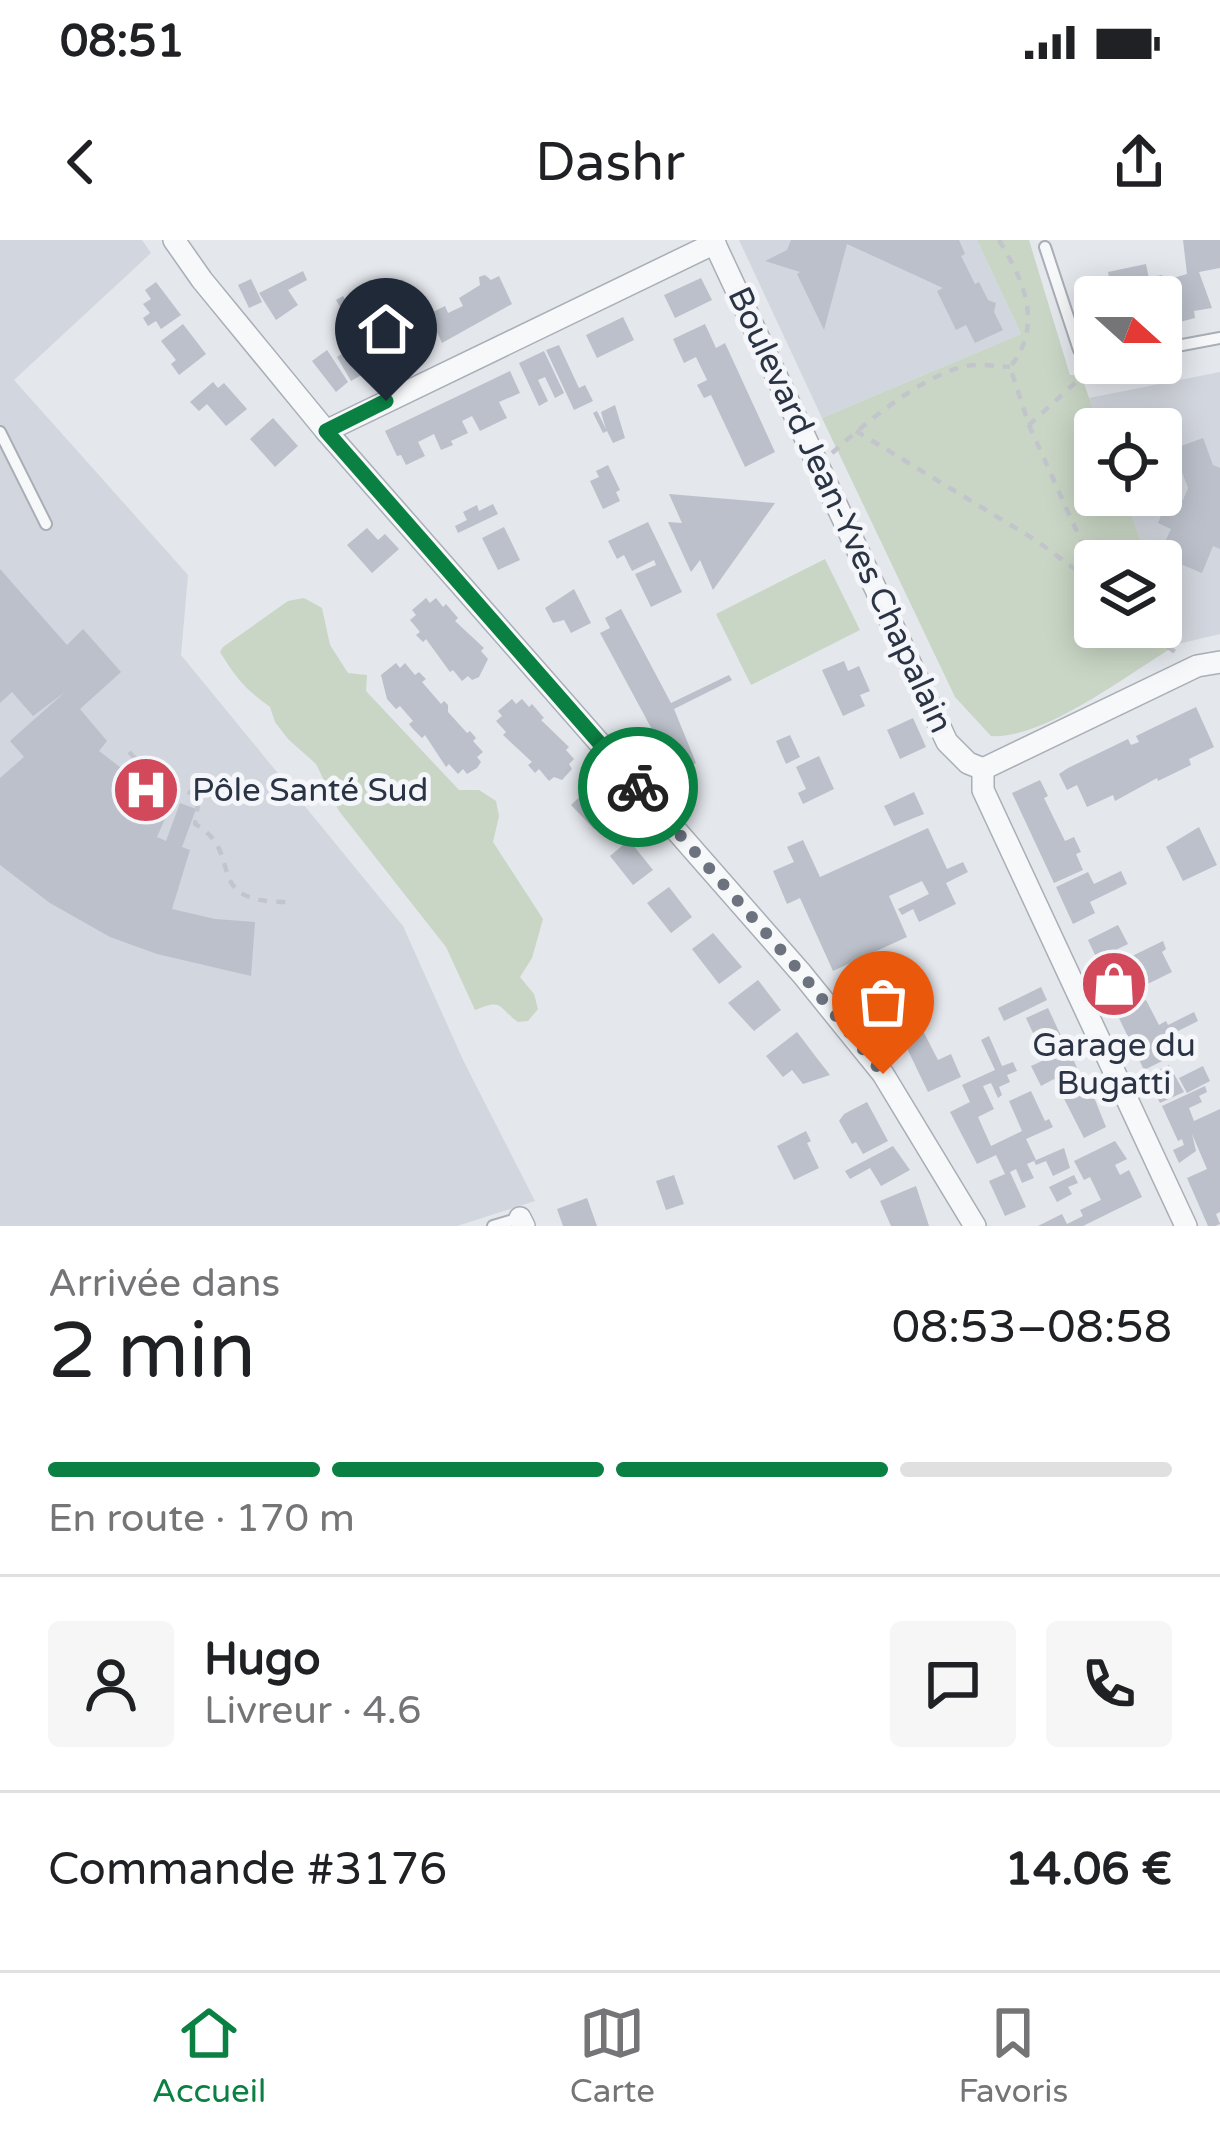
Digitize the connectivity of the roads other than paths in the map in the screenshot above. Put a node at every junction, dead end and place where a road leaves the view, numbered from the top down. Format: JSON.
{"nodes":[{"id":1,"x":174,"y":240,"type":"edge"},
{"id":2,"x":714,"y":242,"type":"edge"},
{"id":3,"x":1046,"y":248,"type":"dead end"},
{"id":4,"x":1074,"y":335,"type":"edge"},
{"id":5,"x":1220,"y":338,"type":"edge"},
{"id":6,"x":1182,"y":345,"type":"edge"},
{"id":7,"x":326,"y":431,"type":"junction"},
{"id":8,"x":0,"y":432,"type":"edge"},
{"id":9,"x":46,"y":524,"type":"dead end"},
{"id":10,"x":1220,"y":662,"type":"edge"},
{"id":11,"x":983,"y":769,"type":"junction"},
{"id":12,"x":522,"y":1222,"type":"edge"},
{"id":13,"x":493,"y":1226,"type":"edge"},
{"id":14,"x":975,"y":1226,"type":"edge"},
{"id":15,"x":1186,"y":1226,"type":"edge"}],
"edges":[{"from":1,"to":7,"type":"street"},
{"from":2,"to":7,"type":"street"},
{"from":2,"to":11,"type":"street","name":"Boulevard Jean-Yves Chapalain"},
{"from":3,"to":4,"type":"lane"},
{"from":5,"to":6,"type":"lane"},
{"from":7,"to":14,"type":"street"},
{"from":8,"to":9,"type":"lane"},
{"from":10,"to":11,"type":"street"},
{"from":11,"to":15,"type":"street"},
{"from":12,"to":13,"type":"lane"}]}
